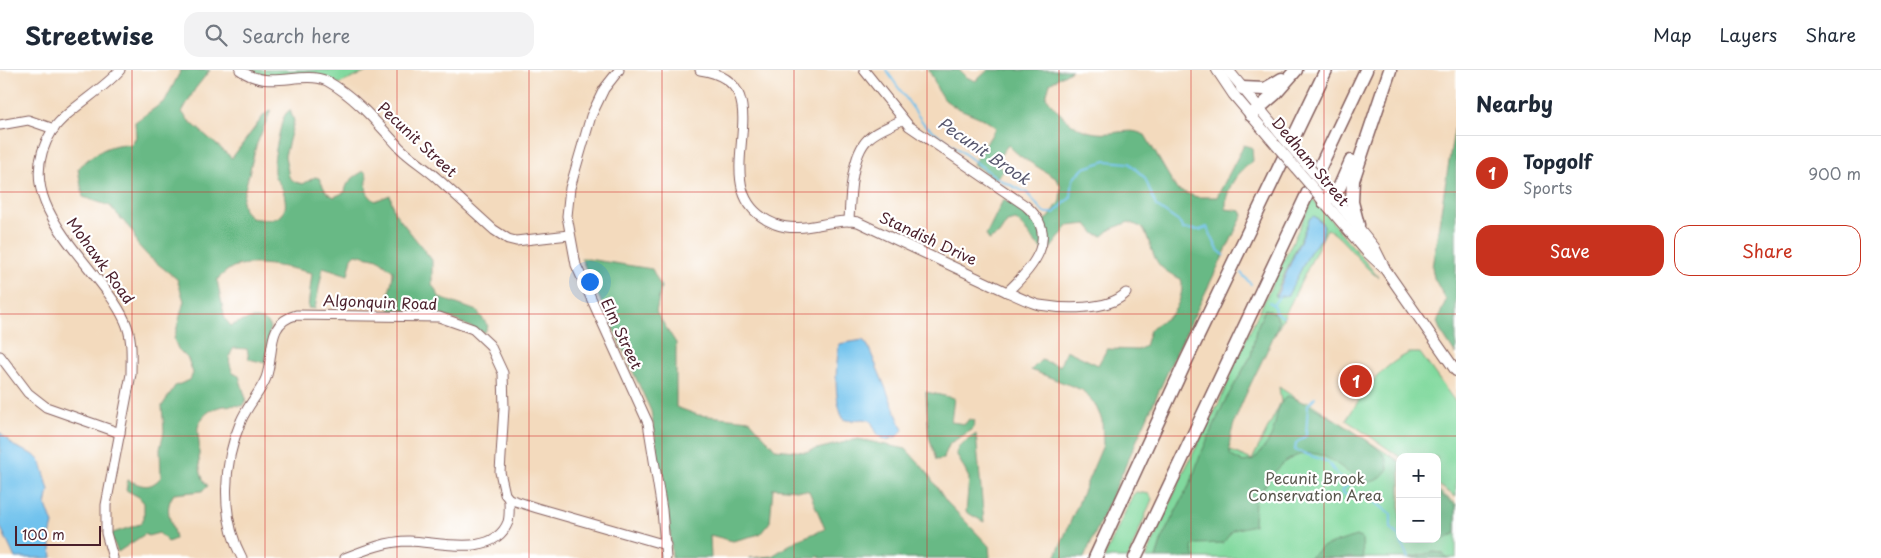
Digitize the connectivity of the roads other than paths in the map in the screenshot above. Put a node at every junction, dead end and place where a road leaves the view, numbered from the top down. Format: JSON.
{"nodes":[{"id":1,"x":120,"y":70,"type":"edge"},
{"id":2,"x":240,"y":70,"type":"edge"},
{"id":3,"x":619,"y":70,"type":"edge"},
{"id":4,"x":700,"y":70,"type":"edge"},
{"id":5,"x":864,"y":70,"type":"edge"},
{"id":6,"x":1217,"y":70,"type":"edge"},
{"id":7,"x":1228,"y":70,"type":"edge"},
{"id":8,"x":1290,"y":70,"type":"edge"},
{"id":9,"x":1296,"y":70,"type":"edge"},
{"id":10,"x":1326,"y":70,"type":"edge"},
{"id":11,"x":1366,"y":70,"type":"edge"},
{"id":12,"x":1388,"y":75,"type":"edge"},
{"id":13,"x":1242,"y":88,"type":"junction"},
{"id":14,"x":1255,"y":112,"type":"junction"},
{"id":15,"x":902,"y":120,"type":"junction"},
{"id":16,"x":0,"y":125,"type":"edge"},
{"id":17,"x":54,"y":129,"type":"junction"},
{"id":18,"x":1325,"y":197,"type":"junction"},
{"id":19,"x":849,"y":221,"type":"junction"},
{"id":20,"x":1358,"y":225,"type":"junction"},
{"id":21,"x":569,"y":235,"type":"junction"},
{"id":22,"x":1385,"y":269,"type":"junction"},
{"id":23,"x":1007,"y":292,"type":"junction"},
{"id":24,"x":1126,"y":293,"type":"dead end"},
{"id":25,"x":0,"y":356,"type":"edge"},
{"id":26,"x":1456,"y":371,"type":"edge"},
{"id":27,"x":120,"y":433,"type":"junction"},
{"id":28,"x":510,"y":499,"type":"junction"},
{"id":29,"x":666,"y":545,"type":"junction"},
{"id":30,"x":113,"y":558,"type":"edge"},
{"id":31,"x":242,"y":558,"type":"edge"},
{"id":32,"x":345,"y":558,"type":"edge"},
{"id":33,"x":666,"y":558,"type":"edge"},
{"id":34,"x":1095,"y":558,"type":"edge"},
{"id":35,"x":1135,"y":558,"type":"edge"}],
"edges":[{"from":1,"to":17,"type":"street","name":"Mohawk Road"},
{"from":2,"to":21,"type":"street","name":"Pecunit Street"},
{"from":3,"to":21,"type":"street","name":"Elm Street"},
{"from":4,"to":19,"type":"street","name":"Standish Drive"},
{"from":5,"to":15,"type":"street"},
{"from":6,"to":14,"type":"main road","name":"Dedham Street"},
{"from":7,"to":13,"type":"main road","name":"Dedham Street"},
{"from":8,"to":13,"type":"highway"},
{"from":9,"to":14,"type":"highway"},
{"from":10,"to":34,"type":"highway"},
{"from":11,"to":35,"type":"highway"},
{"from":12,"to":18,"type":"highway"},
{"from":12,"to":20,"type":"highway"},
{"from":13,"to":14,"type":"main road","name":"Dedham Street"},
{"from":14,"to":18,"type":"main road","name":"Dedham Street","bridge":true},
{"from":14,"to":18,"type":"main road","name":"Dedham Street","bridge":true},
{"from":15,"to":19,"type":"street"},
{"from":15,"to":23,"type":"street"},
{"from":16,"to":17,"type":"street"},
{"from":17,"to":27,"type":"street","name":"Mohawk Road"},
{"from":18,"to":20,"type":"main road","name":"Dedham Street"},
{"from":18,"to":22,"type":"main road","name":"Dedham Street"},
{"from":19,"to":23,"type":"street","name":"Standish Drive"},
{"from":20,"to":22,"type":"main road","name":"Dedham Street"},
{"from":21,"to":29,"type":"street","name":"Elm Street"},
{"from":22,"to":26,"type":"main road","name":"Dedham Street"},
{"from":23,"to":24,"type":"street","name":"Standish Drive"},
{"from":25,"to":27,"type":"street"},
{"from":27,"to":30,"type":"street","name":"Mohawk Road"},
{"from":28,"to":29,"type":"street"},
{"from":28,"to":31,"type":"street","name":"Algonquin Road"},
{"from":28,"to":32,"type":"street"},
{"from":29,"to":33,"type":"street","name":"Elm Street"}]}
